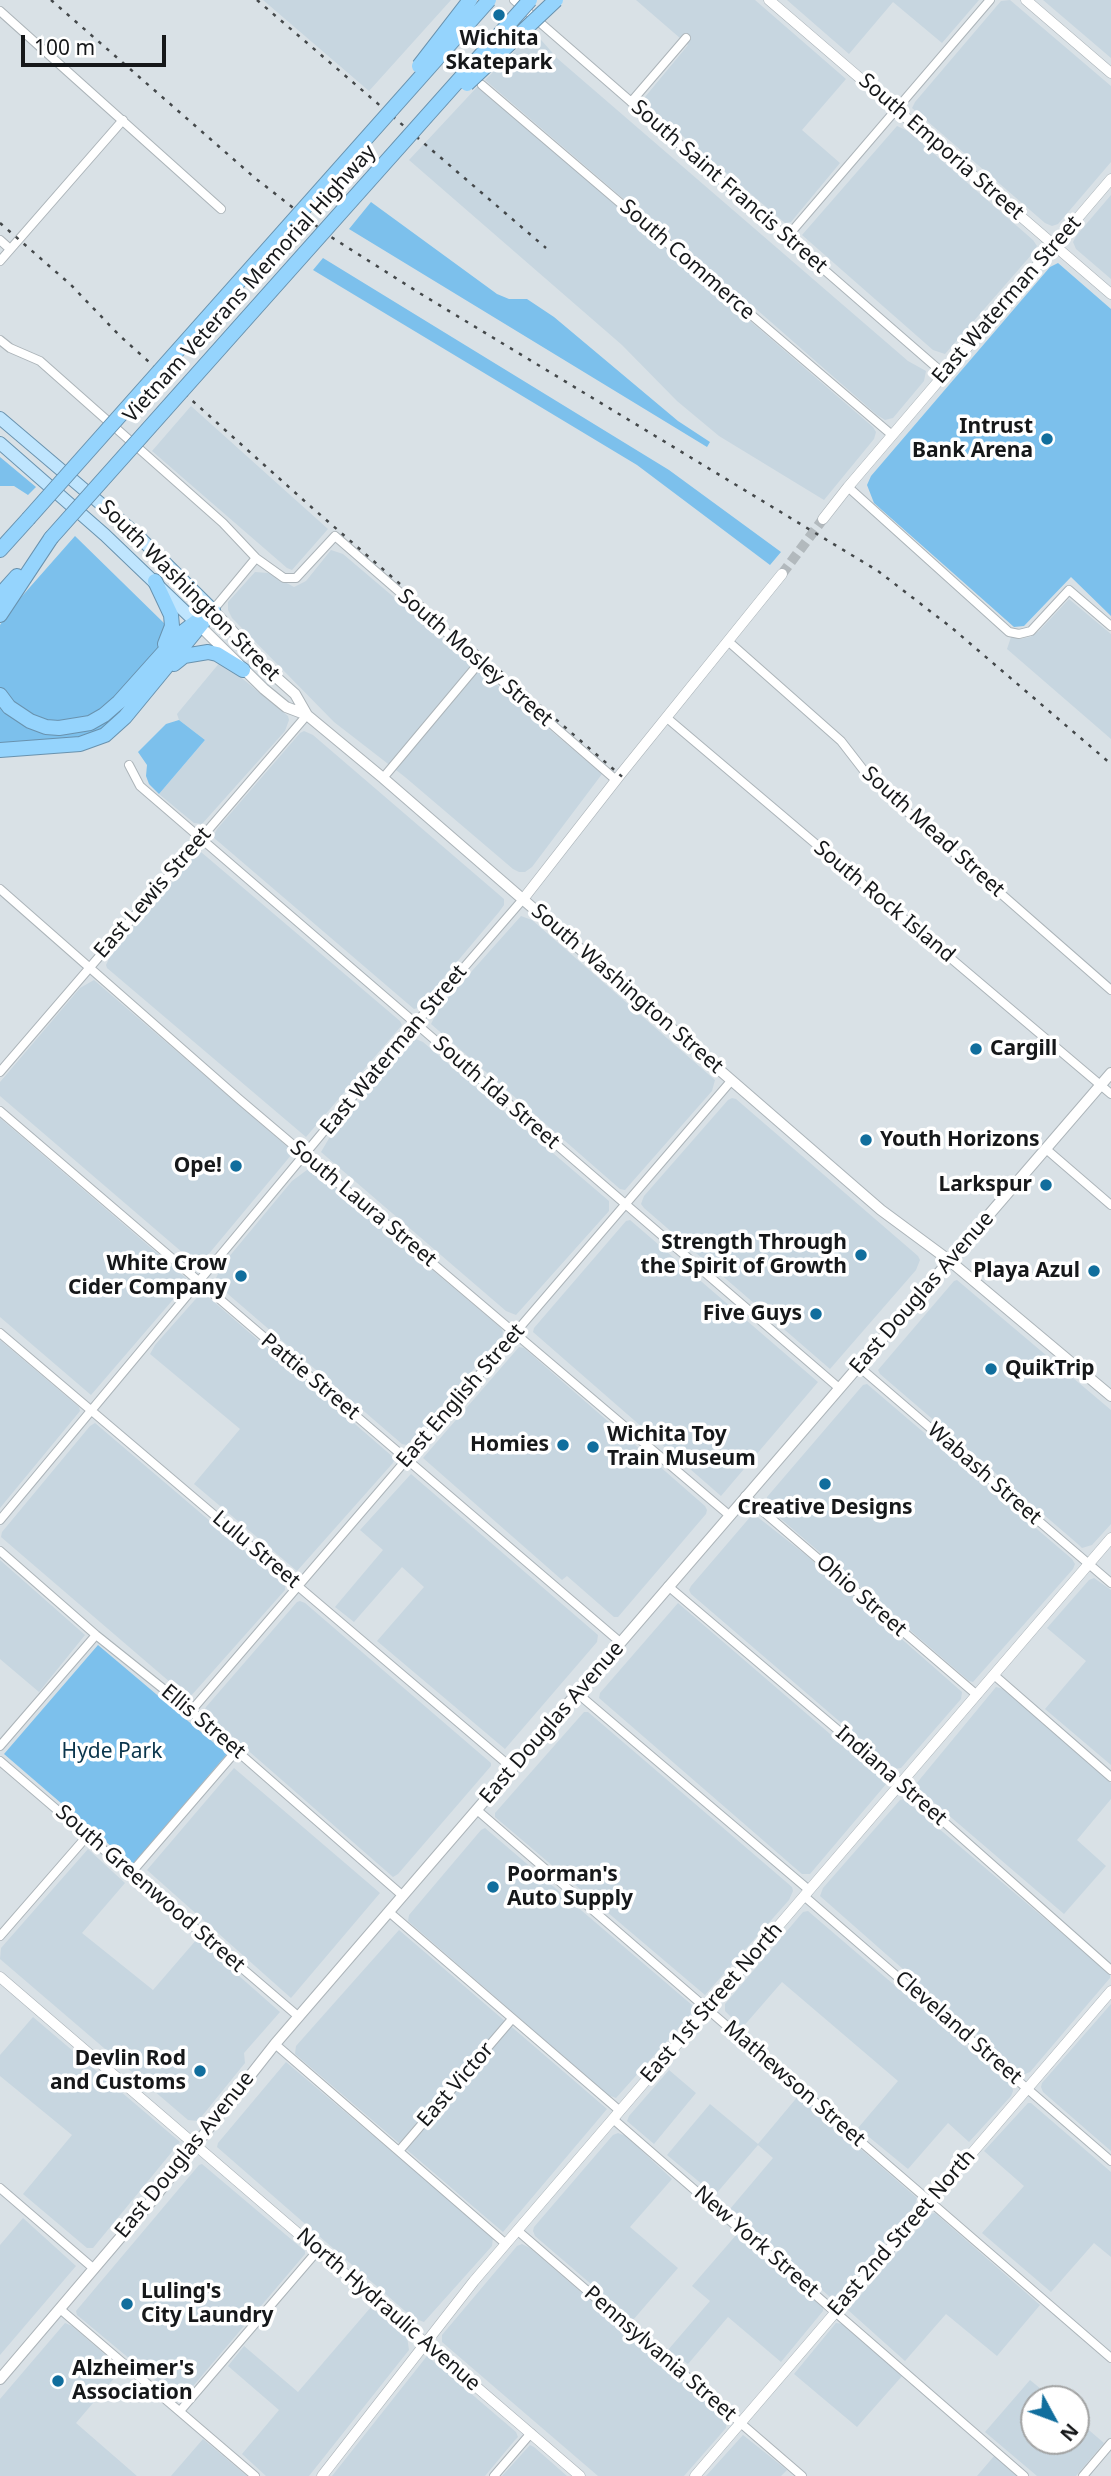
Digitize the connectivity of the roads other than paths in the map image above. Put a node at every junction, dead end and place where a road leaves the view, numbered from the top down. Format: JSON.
{"nodes":[{"id":1,"x":470,"y":0,"type":"edge"},
{"id":2,"x":489,"y":0,"type":"edge"},
{"id":3,"x":514,"y":0,"type":"edge"},
{"id":4,"x":530,"y":0,"type":"edge"},
{"id":5,"x":556,"y":0,"type":"edge"},
{"id":6,"x":769,"y":0,"type":"edge"},
{"id":7,"x":990,"y":0,"type":"edge"},
{"id":8,"x":1026,"y":0,"type":"edge"},
{"id":9,"x":0,"y":11,"type":"edge"},
{"id":10,"x":686,"y":38,"type":"dead end"},
{"id":11,"x":1111,"y":73,"type":"edge"},
{"id":12,"x":482,"y":85,"type":"dead end"},
{"id":13,"x":631,"y":102,"type":"junction"},
{"id":14,"x":897,"y":109,"type":"junction"},
{"id":15,"x":123,"y":120,"type":"junction"},
{"id":16,"x":371,"y":132,"type":"junction"},
{"id":17,"x":393,"y":156,"type":"junction"},
{"id":18,"x":1111,"y":179,"type":"edge"},
{"id":19,"x":221,"y":209,"type":"dead end"},
{"id":20,"x":787,"y":237,"type":"junction"},
{"id":21,"x":0,"y":240,"type":"edge"},
{"id":22,"x":1055,"y":244,"type":"junction"},
{"id":23,"x":10,"y":249,"type":"junction"},
{"id":24,"x":0,"y":261,"type":"edge"},
{"id":25,"x":1111,"y":294,"type":"edge"},
{"id":26,"x":0,"y":340,"type":"edge"},
{"id":27,"x":944,"y":374,"type":"junction"},
{"id":28,"x":0,"y":418,"type":"edge"},
{"id":29,"x":892,"y":435,"type":"junction"},
{"id":30,"x":0,"y":443,"type":"edge"},
{"id":31,"x":848,"y":487,"type":"junction"},
{"id":32,"x":28,"y":519,"type":"junction"},
{"id":33,"x":823,"y":519,"type":"tunnel mouth"},
{"id":34,"x":51,"y":538,"type":"junction"},
{"id":35,"x":0,"y":542,"type":"edge"},
{"id":36,"x":0,"y":550,"type":"edge"},
{"id":37,"x":256,"y":558,"type":"junction"},
{"id":38,"x":782,"y":574,"type":"tunnel mouth"},
{"id":39,"x":155,"y":581,"type":"junction"},
{"id":40,"x":0,"y":595,"type":"edge"},
{"id":41,"x":212,"y":610,"type":"junction"},
{"id":42,"x":0,"y":615,"type":"edge"},
{"id":43,"x":198,"y":624,"type":"junction"},
{"id":44,"x":1111,"y":626,"type":"edge"},
{"id":45,"x":729,"y":642,"type":"junction"},
{"id":46,"x":157,"y":659,"type":"junction"},
{"id":47,"x":480,"y":662,"type":"junction"},
{"id":48,"x":243,"y":670,"type":"junction"},
{"id":49,"x":146,"y":692,"type":"junction"},
{"id":50,"x":0,"y":695,"type":"edge"},
{"id":51,"x":307,"y":715,"type":"junction"},
{"id":52,"x":667,"y":718,"type":"junction"},
{"id":53,"x":0,"y":750,"type":"edge"},
{"id":54,"x":129,"y":765,"type":"dead end"},
{"id":55,"x":383,"y":778,"type":"junction"},
{"id":56,"x":616,"y":780,"type":"junction"},
{"id":57,"x":201,"y":838,"type":"junction"},
{"id":58,"x":0,"y":889,"type":"edge"},
{"id":59,"x":524,"y":898,"type":"junction"},
{"id":60,"x":89,"y":967,"type":"junction"},
{"id":61,"x":1111,"y":989,"type":"edge"},
{"id":62,"x":415,"y":1024,"type":"junction"},
{"id":63,"x":0,"y":1072,"type":"edge"},
{"id":64,"x":1111,"y":1073,"type":"edge"},
{"id":65,"x":731,"y":1082,"type":"junction"},
{"id":66,"x":1101,"y":1085,"type":"junction"},
{"id":67,"x":1111,"y":1094,"type":"edge"},
{"id":68,"x":0,"y":1111,"type":"edge"},
{"id":69,"x":1046,"y":1149,"type":"junction"},
{"id":70,"x":305,"y":1154,"type":"junction"},
{"id":71,"x":625,"y":1204,"type":"junction"},
{"id":72,"x":1111,"y":1205,"type":"edge"},
{"id":73,"x":950,"y":1261,"type":"junction"},
{"id":74,"x":198,"y":1282,"type":"junction"},
{"id":75,"x":515,"y":1332,"type":"junction"},
{"id":76,"x":0,"y":1333,"type":"edge"},
{"id":77,"x":858,"y":1366,"type":"junction"},
{"id":78,"x":839,"y":1388,"type":"junction"},
{"id":79,"x":1111,"y":1396,"type":"edge"},
{"id":80,"x":90,"y":1411,"type":"junction"},
{"id":81,"x":407,"y":1458,"type":"junction"},
{"id":82,"x":745,"y":1496,"type":"junction"},
{"id":83,"x":729,"y":1515,"type":"junction"},
{"id":84,"x":0,"y":1520,"type":"edge"},
{"id":85,"x":1111,"y":1538,"type":"edge"},
{"id":86,"x":0,"y":1551,"type":"edge"},
{"id":87,"x":1089,"y":1564,"type":"junction"},
{"id":88,"x":1111,"y":1583,"type":"edge"},
{"id":89,"x":298,"y":1586,"type":"junction"},
{"id":90,"x":668,"y":1586,"type":"junction"},
{"id":91,"x":96,"y":1635,"type":"junction"},
{"id":92,"x":620,"y":1642,"type":"junction"},
{"id":93,"x":994,"y":1675,"type":"junction"},
{"id":94,"x":577,"y":1693,"type":"junction"},
{"id":95,"x":977,"y":1695,"type":"junction"},
{"id":96,"x":191,"y":1711,"type":"junction"},
{"id":97,"x":0,"y":1746,"type":"edge"},
{"id":98,"x":237,"y":1750,"type":"junction"},
{"id":99,"x":0,"y":1761,"type":"edge"},
{"id":100,"x":512,"y":1768,"type":"junction"},
{"id":101,"x":1111,"y":1777,"type":"edge"},
{"id":102,"x":900,"y":1784,"type":"junction"},
{"id":103,"x":477,"y":1810,"type":"junction"},
{"id":104,"x":88,"y":1835,"type":"junction"},
{"id":105,"x":131,"y":1873,"type":"junction"},
{"id":106,"x":806,"y":1893,"type":"junction"},
{"id":107,"x":403,"y":1896,"type":"junction"},
{"id":108,"x":389,"y":1912,"type":"junction"},
{"id":109,"x":0,"y":1936,"type":"edge"},
{"id":110,"x":1111,"y":1970,"type":"edge"},
{"id":111,"x":0,"y":1977,"type":"edge"},
{"id":112,"x":1111,"y":1991,"type":"edge"},
{"id":113,"x":707,"y":2009,"type":"junction"},
{"id":114,"x":299,"y":2017,"type":"junction"},
{"id":115,"x":512,"y":2019,"type":"junction"},
{"id":116,"x":275,"y":2044,"type":"junction"},
{"id":117,"x":1027,"y":2087,"type":"junction"},
{"id":118,"x":616,"y":2115,"type":"junction"},
{"id":119,"x":196,"y":2144,"type":"junction"},
{"id":120,"x":399,"y":2151,"type":"junction"},
{"id":121,"x":1111,"y":2161,"type":"edge"},
{"id":122,"x":0,"y":2188,"type":"edge"},
{"id":123,"x":929,"y":2201,"type":"junction"},
{"id":124,"x":518,"y":2231,"type":"junction"},
{"id":125,"x":506,"y":2244,"type":"junction"},
{"id":126,"x":318,"y":2249,"type":"junction"},
{"id":127,"x":93,"y":2269,"type":"junction"},
{"id":128,"x":60,"y":2309,"type":"junction"},
{"id":129,"x":835,"y":2310,"type":"junction"},
{"id":130,"x":425,"y":2343,"type":"junction"},
{"id":131,"x":1111,"y":2358,"type":"edge"},
{"id":132,"x":0,"y":2379,"type":"edge"},
{"id":133,"x":180,"y":2411,"type":"junction"},
{"id":134,"x":740,"y":2423,"type":"junction"},
{"id":135,"x":531,"y":2434,"type":"junction"},
{"id":136,"x":1111,"y":2442,"type":"edge"},
{"id":137,"x":255,"y":2476,"type":"edge"},
{"id":138,"x":322,"y":2476,"type":"edge"},
{"id":139,"x":494,"y":2476,"type":"edge"},
{"id":140,"x":580,"y":2476,"type":"edge"},
{"id":141,"x":695,"y":2476,"type":"edge"},
{"id":142,"x":803,"y":2476,"type":"edge"},
{"id":143,"x":1024,"y":2476,"type":"edge"},
{"id":144,"x":1083,"y":2476,"type":"edge"}],
"edges":[{"from":1,"to":16,"type":"highway","bridge":true},
{"from":2,"to":16,"type":"highway","name":"Vietnam Veterans Memorial Highway","bridge":true},
{"from":3,"to":13,"type":"street","name":"South Saint Francis Street"},
{"from":4,"to":17,"type":"highway","name":"Vietnam Veterans Memorial Highway","bridge":true},
{"from":5,"to":17,"type":"highway","bridge":true},
{"from":6,"to":14,"type":"street","name":"South Emporia Street"},
{"from":7,"to":14,"type":"street"},
{"from":8,"to":11,"type":"street"},
{"from":9,"to":15,"type":"street"},
{"from":10,"to":13,"type":"street"},
{"from":12,"to":29,"type":"street","name":"South Commerce"},
{"from":13,"to":20,"type":"street","name":"South Saint Francis Street"},
{"from":14,"to":20,"type":"street"},
{"from":14,"to":22,"type":"street","name":"South Emporia Street"},
{"from":15,"to":19,"type":"street"},
{"from":15,"to":23,"type":"street"},
{"from":16,"to":32,"type":"highway","name":"Vietnam Veterans Memorial Highway","bridge":true},
{"from":17,"to":34,"type":"highway","name":"Vietnam Veterans Memorial Highway","bridge":true},
{"from":18,"to":22,"type":"street","name":"East Waterman Street"},
{"from":20,"to":27,"type":"street","name":"South Saint Francis Street"},
{"from":21,"to":23,"type":"street"},
{"from":22,"to":25,"type":"street","name":"South Emporia Street"},
{"from":22,"to":27,"type":"street","name":"East Waterman Street"},
{"from":23,"to":24,"type":"street"},
{"from":26,"to":37,"type":"street"},
{"from":27,"to":29,"type":"street","name":"East Waterman Street"},
{"from":28,"to":41,"type":"main road","name":"South Washington Street"},
{"from":29,"to":31,"type":"street","name":"East Waterman Street"},
{"from":30,"to":39,"type":"main road","name":"South Washington Street"},
{"from":31,"to":33,"type":"street","name":"East Waterman Street"},
{"from":31,"to":44,"type":"street"},
{"from":32,"to":35,"type":"highway"},
{"from":32,"to":36,"type":"highway","name":"Vietnam Veterans Memorial Highway"},
{"from":34,"to":40,"type":"highway","name":"Vietnam Veterans Memorial Highway"},
{"from":34,"to":42,"type":"highway"},
{"from":37,"to":41,"type":"street"},
{"from":37,"to":47,"type":"street","name":"South Mosley Street"},
{"from":38,"to":45,"type":"street","name":"East Waterman Street"},
{"from":39,"to":43,"type":"main road","name":"South Washington Street"},
{"from":39,"to":46,"type":"highway"},
{"from":41,"to":43,"type":"highway"},
{"from":41,"to":51,"type":"main road","name":"South Washington Street"},
{"from":43,"to":46,"type":"highway"},
{"from":43,"to":48,"type":"main road","name":"South Washington Street"},
{"from":43,"to":49,"type":"highway"},
{"from":45,"to":52,"type":"street","name":"East Waterman Street"},
{"from":45,"to":61,"type":"street","name":"South Mead Street"},
{"from":46,"to":50,"type":"highway"},
{"from":47,"to":55,"type":"street"},
{"from":47,"to":56,"type":"street","name":"South Mosley Street"},
{"from":48,"to":49,"type":"highway"},
{"from":48,"to":51,"type":"main road","name":"South Washington Street"},
{"from":49,"to":53,"type":"highway"},
{"from":51,"to":55,"type":"main road","name":"South Washington Street"},
{"from":51,"to":57,"type":"street","name":"East Lewis Street"},
{"from":52,"to":56,"type":"street","name":"East Waterman Street"},
{"from":52,"to":66,"type":"street","name":"South Rock Island"},
{"from":54,"to":57,"type":"street","name":"South Ida Street"},
{"from":55,"to":59,"type":"main road","name":"South Washington Street"},
{"from":56,"to":59,"type":"street","name":"East Waterman Street"},
{"from":57,"to":60,"type":"street","name":"East Lewis Street"},
{"from":57,"to":62,"type":"street","name":"South Ida Street"},
{"from":58,"to":60,"type":"street","name":"South Laura Street"},
{"from":59,"to":62,"type":"street","name":"East Waterman Street"},
{"from":59,"to":65,"type":"main road","name":"South Washington Street"},
{"from":60,"to":63,"type":"street","name":"East Lewis Street"},
{"from":60,"to":70,"type":"street","name":"South Laura Street"},
{"from":62,"to":70,"type":"street","name":"East Waterman Street"},
{"from":62,"to":71,"type":"street","name":"South Ida Street"},
{"from":64,"to":66,"type":"main road","name":"East Douglas Avenue"},
{"from":65,"to":71,"type":"street","name":"East English Street"},
{"from":65,"to":73,"type":"main road","name":"South Washington Street"},
{"from":66,"to":67,"type":"street","name":"South Rock Island"},
{"from":66,"to":69,"type":"main road","name":"East Douglas Avenue"},
{"from":68,"to":74,"type":"street","name":"Pattie Street"},
{"from":69,"to":72,"type":"street"},
{"from":69,"to":73,"type":"main road","name":"East Douglas Avenue"},
{"from":70,"to":74,"type":"street","name":"East Waterman Street"},
{"from":70,"to":75,"type":"street","name":"South Laura Street"},
{"from":71,"to":75,"type":"street","name":"East English Street"},
{"from":71,"to":78,"type":"street","name":"South Ida Street"},
{"from":73,"to":77,"type":"main road","name":"East Douglas Avenue"},
{"from":73,"to":79,"type":"main road","name":"South Washington Street"},
{"from":74,"to":80,"type":"street","name":"East Waterman Street"},
{"from":74,"to":81,"type":"street","name":"Pattie Street"},
{"from":75,"to":81,"type":"street","name":"East English Street"},
{"from":75,"to":83,"type":"street","name":"South Laura Street"},
{"from":76,"to":80,"type":"street","name":"Lulu Street"},
{"from":77,"to":78,"type":"main road","name":"East Douglas Avenue"},
{"from":77,"to":87,"type":"street","name":"Wabash Street"},
{"from":78,"to":82,"type":"main road","name":"East Douglas Avenue"},
{"from":80,"to":84,"type":"street","name":"East Waterman Street"},
{"from":80,"to":89,"type":"street","name":"Lulu Street"},
{"from":81,"to":89,"type":"street","name":"East English Street"},
{"from":81,"to":92,"type":"street","name":"Pattie Street"},
{"from":82,"to":83,"type":"main road","name":"East Douglas Avenue"},
{"from":82,"to":95,"type":"street","name":"Ohio Street"},
{"from":83,"to":90,"type":"main road","name":"East Douglas Avenue"},
{"from":85,"to":87,"type":"street","name":"East 1st Street North"},
{"from":86,"to":91,"type":"street","name":"Ellis Street"},
{"from":87,"to":88,"type":"street","name":"Wabash Street"},
{"from":87,"to":93,"type":"street","name":"East 1st Street North"},
{"from":89,"to":96,"type":"street","name":"East English Street"},
{"from":89,"to":100,"type":"street","name":"Lulu Street"},
{"from":90,"to":92,"type":"main road","name":"East Douglas Avenue"},
{"from":90,"to":102,"type":"street","name":"Indiana Street"},
{"from":91,"to":96,"type":"street","name":"Ellis Street"},
{"from":91,"to":97,"type":"street"},
{"from":92,"to":94,"type":"main road","name":"East Douglas Avenue"},
{"from":93,"to":95,"type":"street","name":"East 1st Street North"},
{"from":93,"to":101,"type":"street"},
{"from":94,"to":100,"type":"main road","name":"East Douglas Avenue"},
{"from":94,"to":106,"type":"street","name":"Cleveland Street"},
{"from":95,"to":102,"type":"street","name":"East 1st Street North"},
{"from":96,"to":98,"type":"street","name":"Ellis Street"},
{"from":98,"to":105,"type":"street"},
{"from":98,"to":107,"type":"street","name":"Ellis Street"},
{"from":99,"to":104,"type":"street","name":"South Greenwood Street"},
{"from":100,"to":103,"type":"main road","name":"East Douglas Avenue"},
{"from":102,"to":106,"type":"street","name":"East 1st Street North"},
{"from":102,"to":110,"type":"street","name":"Indiana Street"},
{"from":103,"to":107,"type":"main road","name":"East Douglas Avenue"},
{"from":103,"to":113,"type":"street","name":"Mathewson Street"},
{"from":104,"to":105,"type":"street","name":"South Greenwood Street"},
{"from":104,"to":109,"type":"street"},
{"from":105,"to":114,"type":"street","name":"South Greenwood Street"},
{"from":106,"to":113,"type":"street","name":"East 1st Street North"},
{"from":106,"to":117,"type":"street","name":"Cleveland Street"},
{"from":107,"to":108,"type":"main road","name":"East Douglas Avenue"},
{"from":108,"to":114,"type":"main road","name":"East Douglas Avenue"},
{"from":108,"to":115,"type":"street","name":"New York Street"},
{"from":111,"to":119,"type":"street","name":"North Hydraulic Avenue"},
{"from":112,"to":117,"type":"street","name":"East 2nd Street North"},
{"from":113,"to":118,"type":"street","name":"East 1st Street North"},
{"from":113,"to":123,"type":"street","name":"Mathewson Street"},
{"from":114,"to":116,"type":"main road","name":"East Douglas Avenue"},
{"from":115,"to":118,"type":"street","name":"New York Street"},
{"from":115,"to":120,"type":"street","name":"East Victor"},
{"from":116,"to":119,"type":"main road","name":"East Douglas Avenue"},
{"from":116,"to":120,"type":"street"},
{"from":117,"to":121,"type":"street","name":"Cleveland Street"},
{"from":117,"to":123,"type":"street","name":"East 2nd Street North"},
{"from":118,"to":124,"type":"street","name":"East 1st Street North"},
{"from":118,"to":129,"type":"street","name":"New York Street"},
{"from":119,"to":126,"type":"street","name":"North Hydraulic Avenue"},
{"from":119,"to":127,"type":"main road","name":"East Douglas Avenue"},
{"from":120,"to":125,"type":"street"},
{"from":122,"to":127,"type":"street"},
{"from":123,"to":129,"type":"street","name":"East 2nd Street North"},
{"from":123,"to":131,"type":"street","name":"Mathewson Street"},
{"from":124,"to":125,"type":"street","name":"East 1st Street North"},
{"from":124,"to":134,"type":"street","name":"Pennsylvania Street"},
{"from":125,"to":130,"type":"street","name":"East 1st Street North"},
{"from":126,"to":130,"type":"street","name":"North Hydraulic Avenue"},
{"from":126,"to":133,"type":"street"},
{"from":127,"to":128,"type":"main road","name":"East Douglas Avenue"},
{"from":128,"to":132,"type":"main road","name":"East Douglas Avenue"},
{"from":128,"to":133,"type":"street"},
{"from":129,"to":134,"type":"street","name":"East 2nd Street North"},
{"from":129,"to":143,"type":"street","name":"New York Street"},
{"from":130,"to":135,"type":"street","name":"North Hydraulic Avenue"},
{"from":130,"to":138,"type":"street","name":"East 1st Street North"},
{"from":133,"to":137,"type":"street"},
{"from":134,"to":141,"type":"street","name":"East 2nd Street North"},
{"from":134,"to":142,"type":"street","name":"Pennsylvania Street"},
{"from":135,"to":139,"type":"street"},
{"from":135,"to":140,"type":"street","name":"North Hydraulic Avenue"},
{"from":136,"to":144,"type":"street"}]}
